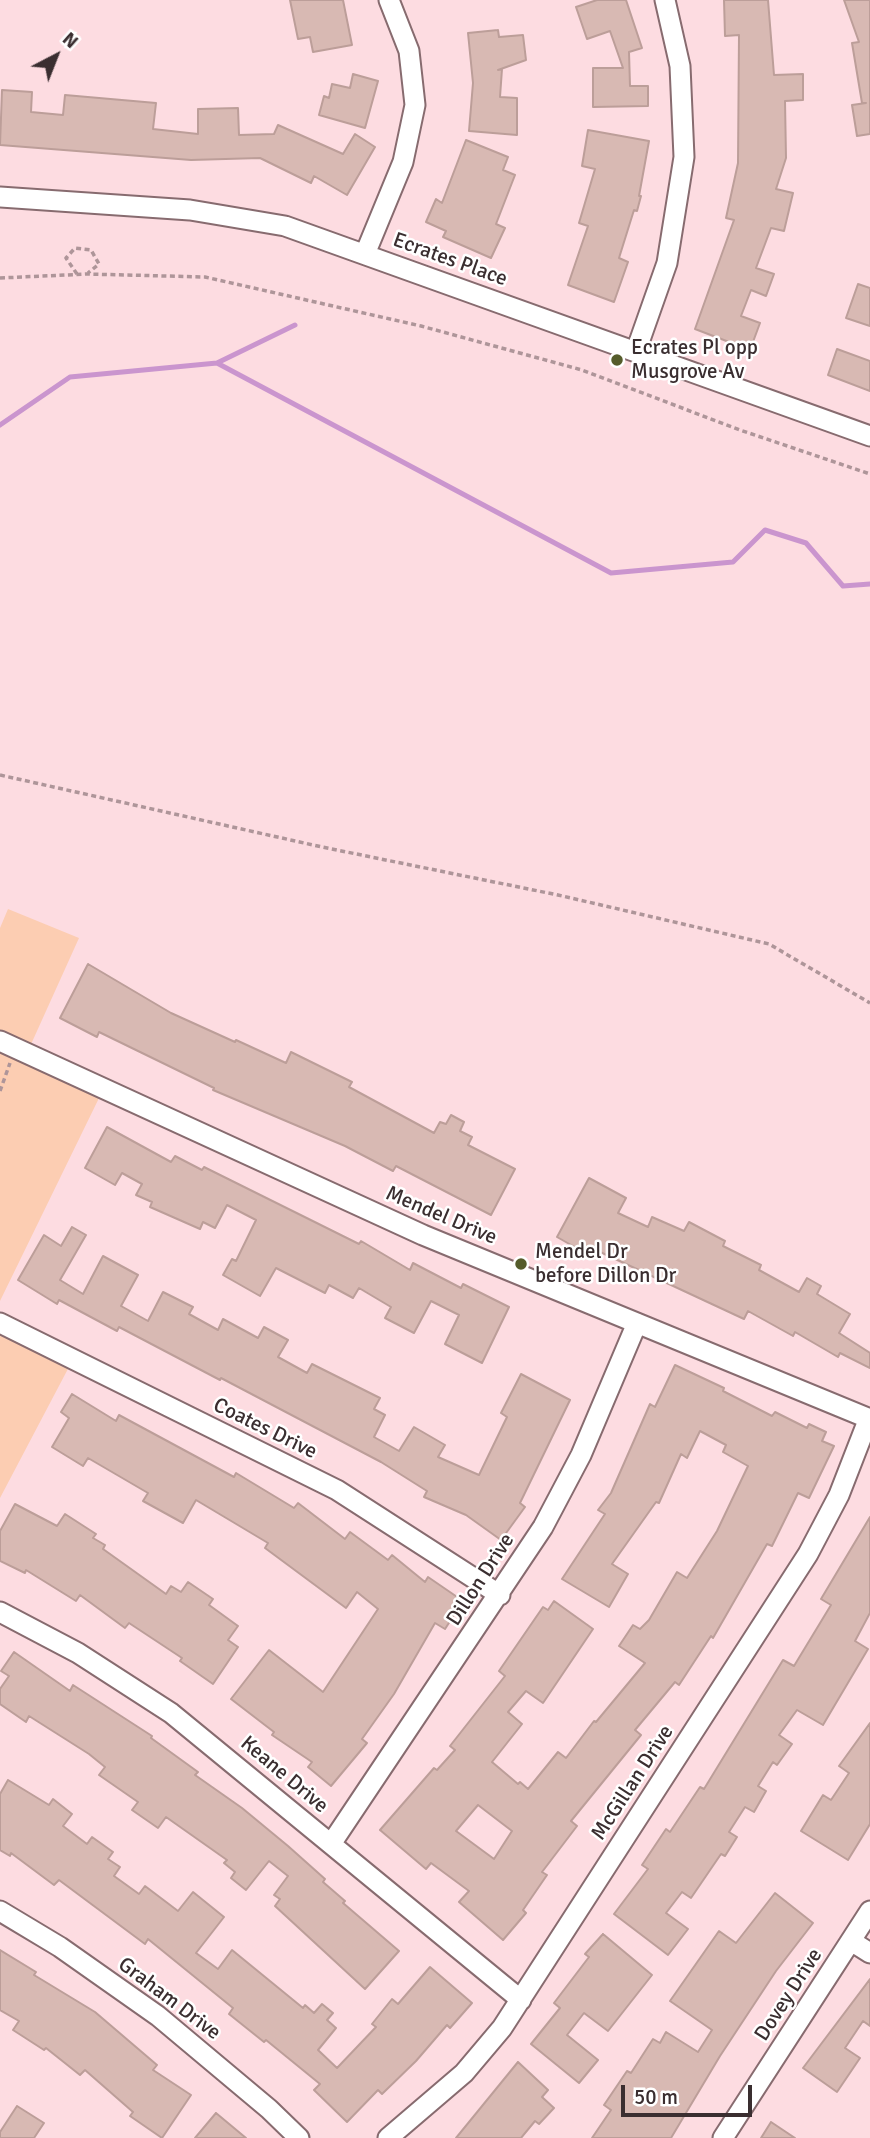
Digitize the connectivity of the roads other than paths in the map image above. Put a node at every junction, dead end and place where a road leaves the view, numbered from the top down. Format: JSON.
{"nodes":[{"id":1,"x":389,"y":0,"type":"edge"},
{"id":2,"x":665,"y":0,"type":"edge"},
{"id":3,"x":0,"y":197,"type":"edge"},
{"id":4,"x":365,"y":254,"type":"junction"},
{"id":5,"x":636,"y":351,"type":"junction"},
{"id":6,"x":870,"y":436,"type":"edge"},
{"id":7,"x":8,"y":1045,"type":"edge"},
{"id":8,"x":0,"y":1323,"type":"edge"},
{"id":9,"x":637,"y":1323,"type":"junction"},
{"id":10,"x":869,"y":1418,"type":"edge"},
{"id":11,"x":500,"y":1595,"type":"junction"},
{"id":12,"x":0,"y":1612,"type":"edge"},
{"id":13,"x":331,"y":1844,"type":"junction"},
{"id":14,"x":0,"y":1911,"type":"edge"},
{"id":15,"x":870,"y":1911,"type":"edge"},
{"id":16,"x":851,"y":1941,"type":"junction"},
{"id":17,"x":870,"y":1953,"type":"edge"},
{"id":18,"x":521,"y":2000,"type":"junction"},
{"id":19,"x":299,"y":2138,"type":"edge"},
{"id":20,"x":388,"y":2138,"type":"edge"},
{"id":21,"x":723,"y":2138,"type":"edge"}],
"edges":[{"from":1,"to":4,"type":"street"},
{"from":2,"to":5,"type":"street"},
{"from":3,"to":4,"type":"street","name":"Ecrates Place"},
{"from":4,"to":5,"type":"street","name":"Ecrates Place"},
{"from":5,"to":6,"type":"street","name":"Ecrates Place"},
{"from":7,"to":9,"type":"street","name":"Mendel Drive"},
{"from":8,"to":11,"type":"street","name":"Coates Drive"},
{"from":9,"to":10,"type":"street","name":"Mendel Drive"},
{"from":9,"to":11,"type":"street","name":"Dillon Drive"},
{"from":10,"to":18,"type":"street","name":"McGillan Drive"},
{"from":11,"to":13,"type":"street","name":"Dillon Drive"},
{"from":12,"to":13,"type":"street","name":"Keane Drive"},
{"from":13,"to":18,"type":"street","name":"Keane Drive"},
{"from":14,"to":19,"type":"street","name":"Graham Drive"},
{"from":15,"to":16,"type":"street","name":"Dovey Drive"},
{"from":16,"to":17,"type":"street"},
{"from":16,"to":21,"type":"street","name":"Dovey Drive"},
{"from":18,"to":20,"type":"street","name":"McGillan Drive"}]}
